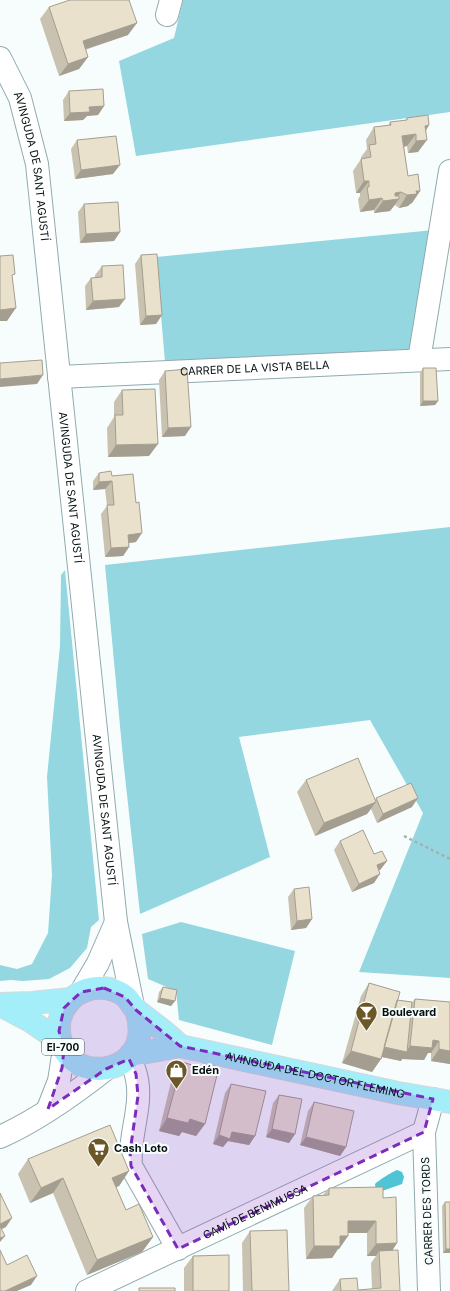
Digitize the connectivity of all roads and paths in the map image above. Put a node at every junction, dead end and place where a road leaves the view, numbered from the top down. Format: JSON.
{"nodes":[{"id":1,"x":0,"y":58,"type":"edge"},
{"id":2,"x":450,"y":171,"type":"edge"},
{"id":3,"x":450,"y":359,"type":"edge"},
{"id":4,"x":419,"y":360,"type":"junction"},
{"id":5,"x":59,"y":377,"type":"junction"},
{"id":6,"x":404,"y":836,"type":"dead end"},
{"id":7,"x":450,"y":859,"type":"edge"},
{"id":8,"x":116,"y":922,"type":"junction"},
{"id":9,"x":76,"y":996,"type":"junction"},
{"id":10,"x":0,"y":1004,"type":"edge"},
{"id":11,"x":134,"y":1008,"type":"junction"},
{"id":12,"x":62,"y":1046,"type":"junction"},
{"id":13,"x":180,"y":1046,"type":"junction"},
{"id":14,"x":130,"y":1056,"type":"junction"},
{"id":15,"x":106,"y":1069,"type":"junction"},
{"id":16,"x":442,"y":1101,"type":"edge"},
{"id":17,"x":48,"y":1109,"type":"junction"},
{"id":18,"x":424,"y":1132,"type":"junction"},
{"id":19,"x":0,"y":1137,"type":"edge"},
{"id":20,"x":178,"y":1249,"type":"junction"},
{"id":21,"x":87,"y":1291,"type":"edge"},
{"id":22,"x":430,"y":1291,"type":"edge"}],
"edges":[{"from":1,"to":5,"type":"street","name":"AVINGUDA DE SANT AGUSTÍ"},
{"from":2,"to":4,"type":"street"},
{"from":3,"to":4,"type":"street","name":"CARRER DE LA VISTA BELLA"},
{"from":4,"to":5,"type":"street","name":"CARRER DE LA VISTA BELLA"},
{"from":5,"to":8,"type":"street","name":"AVINGUDA DE SANT AGUSTÍ"},
{"from":6,"to":7,"type":"path"},
{"from":8,"to":9,"type":"street","name":"AVINGUDA DE SANT AGUSTÍ"},
{"from":8,"to":11,"type":"street","name":"AVINGUDA DE SANT AGUSTÍ"},
{"from":9,"to":10,"type":"main road","number":"EI-700"},
{"from":9,"to":11,"type":"main road","number":"EI-700"},
{"from":9,"to":12,"type":"main road","number":"EI-700"},
{"from":10,"to":12,"type":"main road","number":"EI-700"},
{"from":11,"to":13,"type":"main road","name":"AVINGUDA DEL DOCTOR FLEMING","number":"EI-700"},
{"from":11,"to":14,"type":"main road"},
{"from":12,"to":15,"type":"main road","number":"EI-700"},
{"from":12,"to":17,"type":"street"},
{"from":13,"to":14,"type":"main road","name":"AVINGUDA DEL DOCTOR FLEMING","number":"EI-700"},
{"from":13,"to":16,"type":"main road","name":"AVINGUDA DEL DOCTOR FLEMING","number":"EI-700"},
{"from":14,"to":15,"type":"main road","number":"EI-700"},
{"from":14,"to":20,"type":"street"},
{"from":15,"to":17,"type":"street"},
{"from":16,"to":18,"type":"street","name":"CARRER DES TORDS"},
{"from":17,"to":19,"type":"street"},
{"from":18,"to":20,"type":"street","name":"CAMÍ DE BENIMUSSA"},
{"from":18,"to":22,"type":"street","name":"CARRER DES TORDS"},
{"from":20,"to":21,"type":"street","name":"CAMÍ DE BENIMUSSA"}]}
